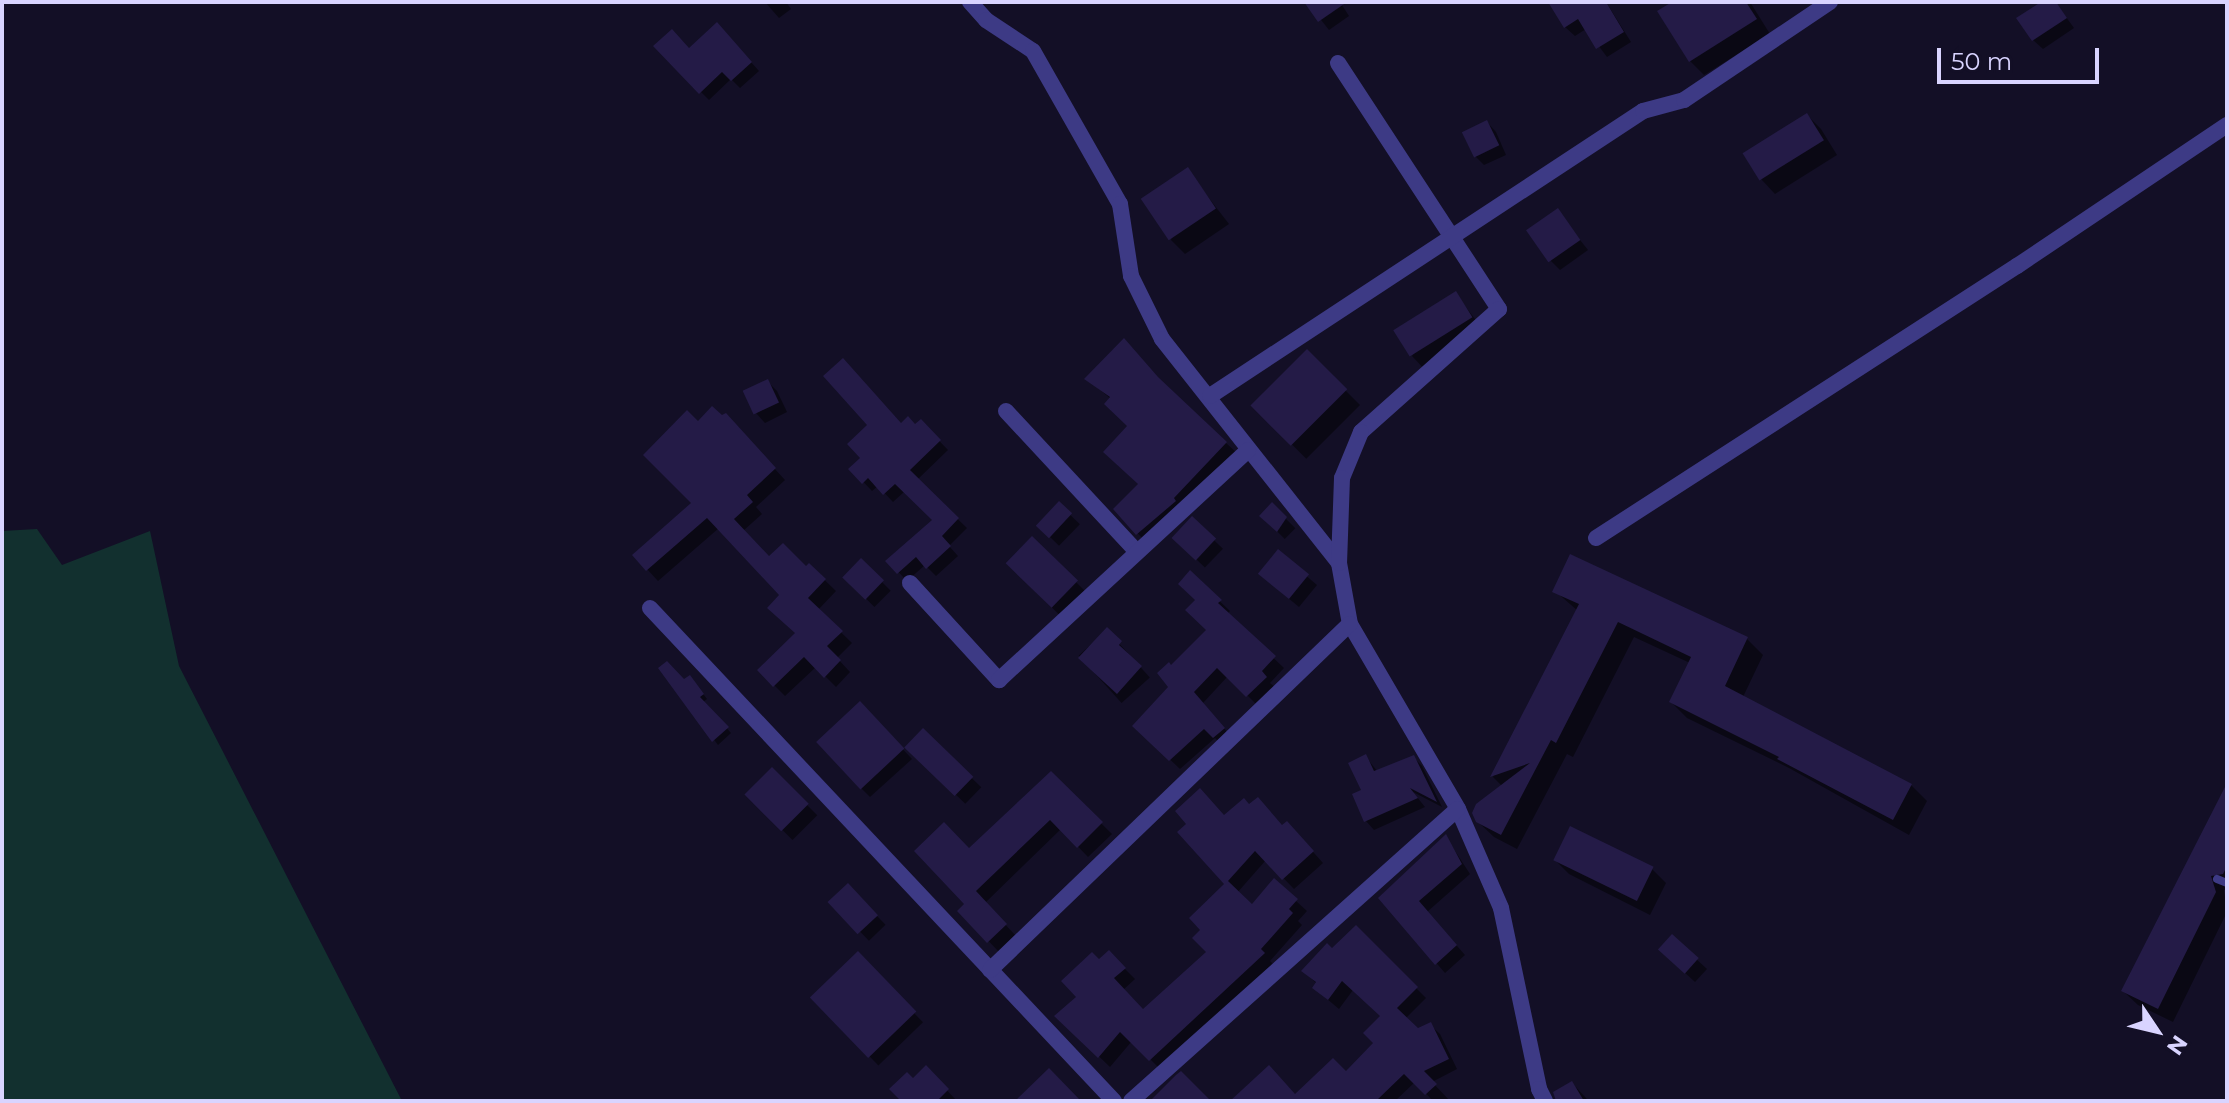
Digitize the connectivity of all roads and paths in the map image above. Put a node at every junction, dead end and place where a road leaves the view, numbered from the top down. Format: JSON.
{"nodes":[{"id":1,"x":970,"y":2,"type":"edge"},
{"id":2,"x":1830,"y":2,"type":"edge"},
{"id":3,"x":1338,"y":63,"type":"dead end"},
{"id":4,"x":2227,"y":125,"type":"edge"},
{"id":5,"x":1452,"y":237,"type":"junction"},
{"id":6,"x":1210,"y":396,"type":"junction"},
{"id":7,"x":1006,"y":411,"type":"dead end"},
{"id":8,"x":1248,"y":450,"type":"junction"},
{"id":9,"x":1596,"y":538,"type":"dead end"},
{"id":10,"x":1137,"y":552,"type":"junction"},
{"id":11,"x":1339,"y":563,"type":"junction"},
{"id":12,"x":910,"y":583,"type":"dead end"},
{"id":13,"x":650,"y":608,"type":"dead end"},
{"id":14,"x":1350,"y":624,"type":"junction"},
{"id":15,"x":1458,"y":809,"type":"junction"},
{"id":16,"x":2217,"y":879,"type":"dead end"},
{"id":17,"x":2227,"y":883,"type":"edge"},
{"id":18,"x":990,"y":970,"type":"junction"},
{"id":19,"x":1114,"y":1101,"type":"edge"},
{"id":20,"x":1131,"y":1101,"type":"edge"},
{"id":21,"x":1545,"y":1101,"type":"edge"}],
"edges":[{"from":1,"to":6,"type":"street"},
{"from":2,"to":5,"type":"street"},
{"from":3,"to":5,"type":"street"},
{"from":4,"to":9,"type":"street"},
{"from":5,"to":6,"type":"street"},
{"from":5,"to":11,"type":"street"},
{"from":6,"to":8,"type":"street"},
{"from":7,"to":10,"type":"street"},
{"from":8,"to":10,"type":"street"},
{"from":8,"to":11,"type":"street"},
{"from":10,"to":12,"type":"street"},
{"from":11,"to":14,"type":"street"},
{"from":13,"to":18,"type":"street"},
{"from":14,"to":15,"type":"street"},
{"from":14,"to":18,"type":"street"},
{"from":15,"to":20,"type":"street"},
{"from":15,"to":21,"type":"street"},
{"from":16,"to":17,"type":"lane"},
{"from":18,"to":19,"type":"street"}]}
